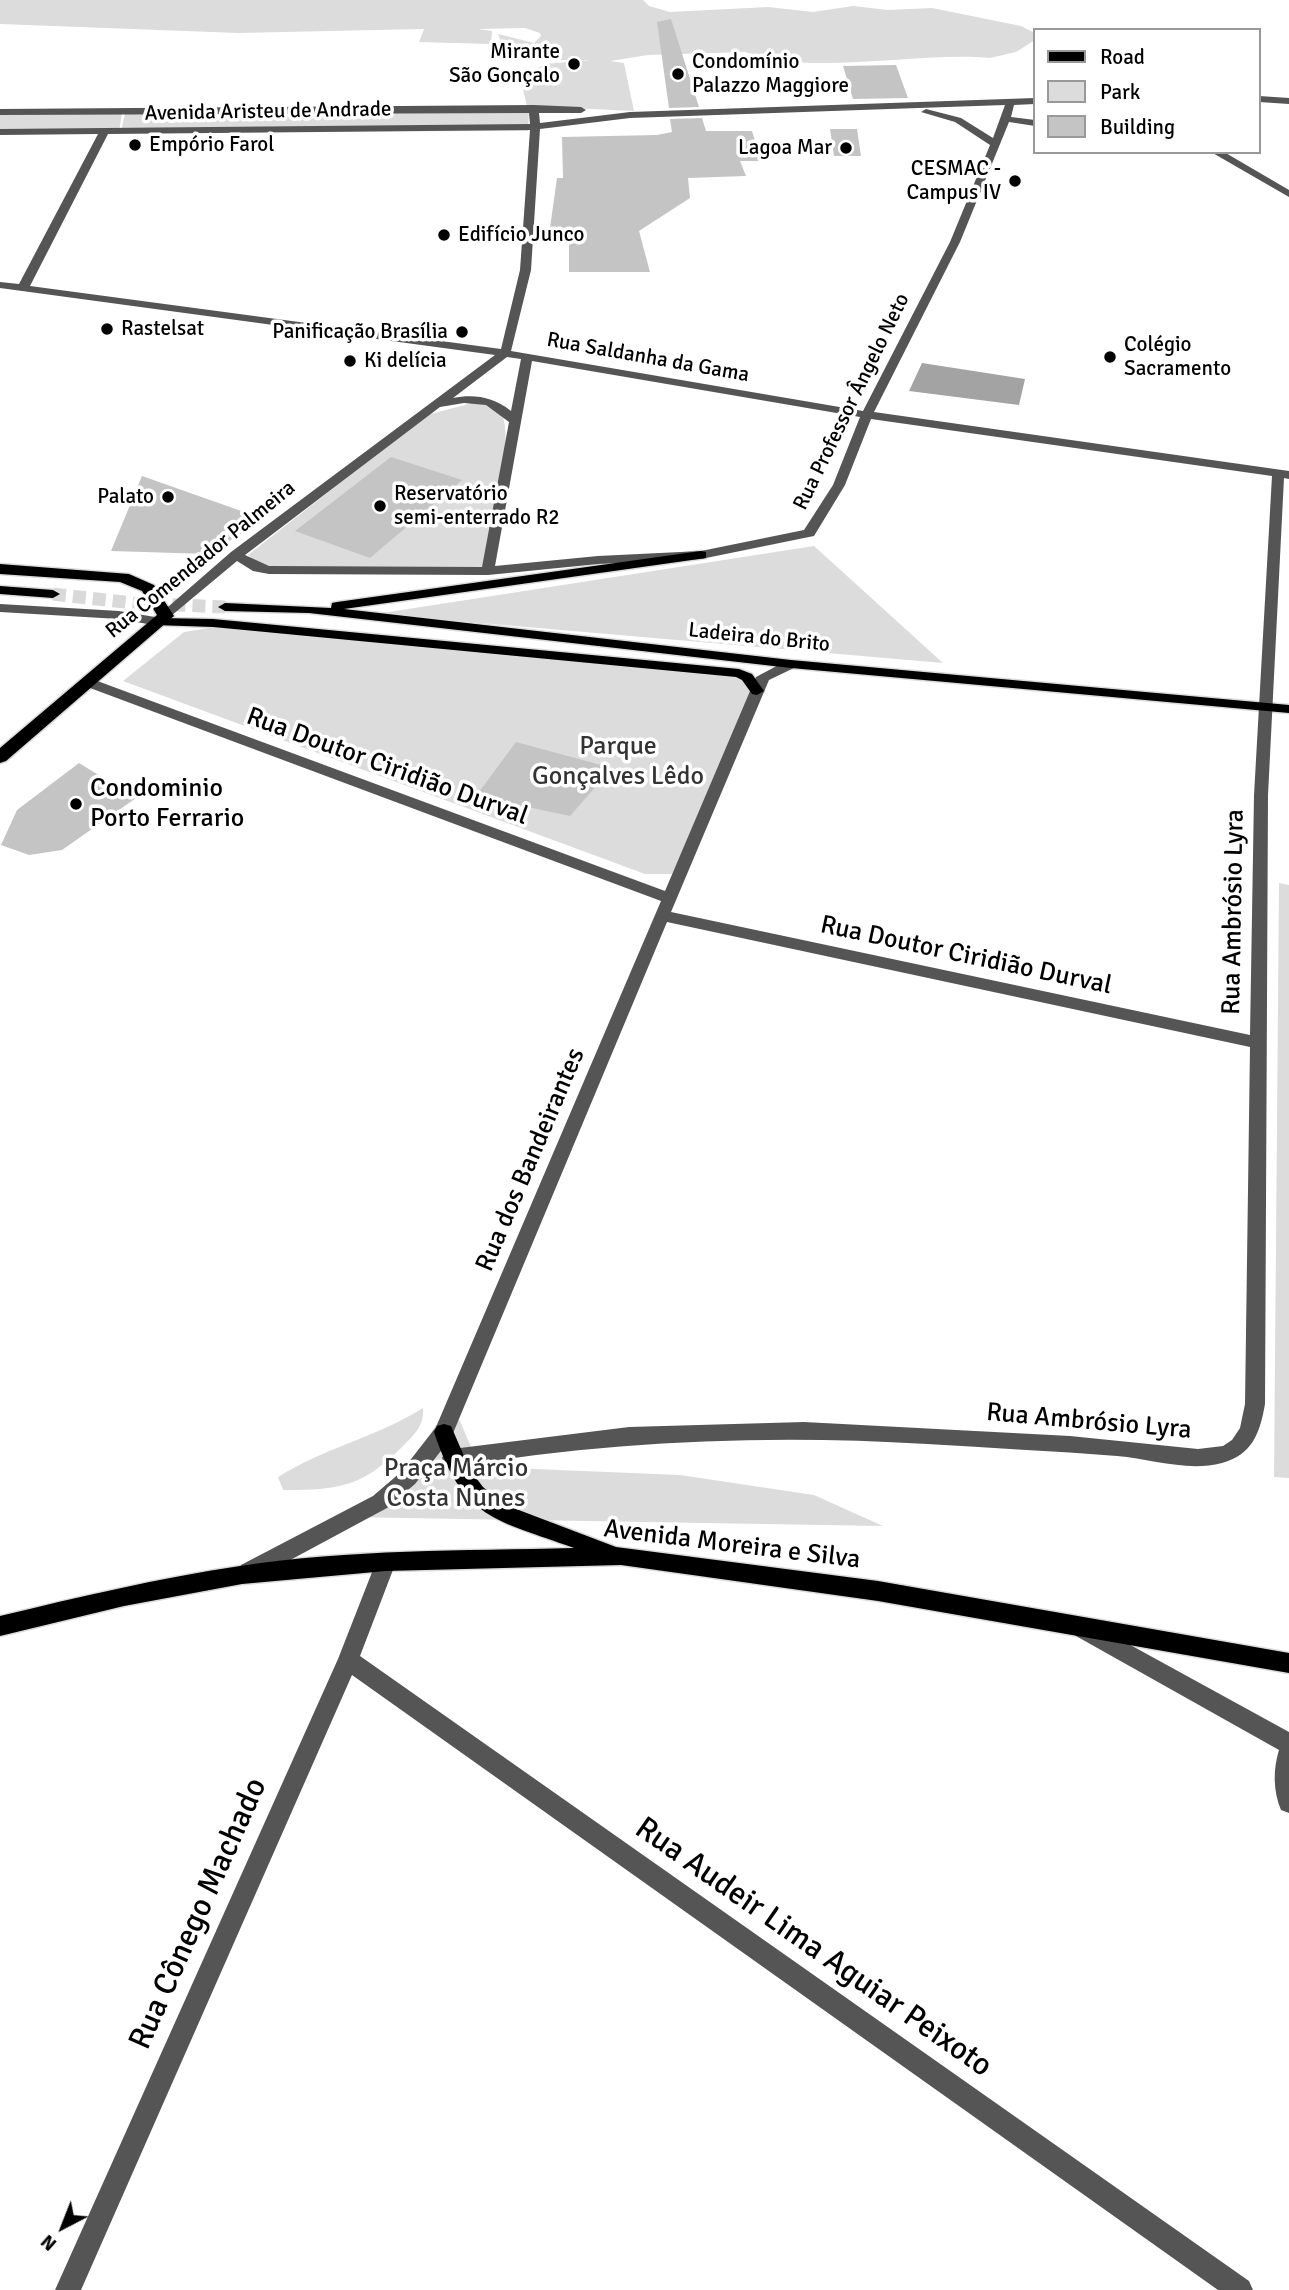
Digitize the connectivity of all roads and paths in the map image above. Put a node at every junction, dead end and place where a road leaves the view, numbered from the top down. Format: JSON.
{"nodes":[{"id":1,"x":1261,"y":99,"type":"edge"},
{"id":2,"x":1034,"y":101,"type":"edge"},
{"id":3,"x":1289,"y":101,"type":"edge"},
{"id":4,"x":1010,"y":103,"type":"junction"},
{"id":5,"x":950,"y":104,"type":"junction"},
{"id":6,"x":534,"y":108,"type":"junction"},
{"id":7,"x":849,"y":109,"type":"junction"},
{"id":8,"x":0,"y":112,"type":"edge"},
{"id":9,"x":630,"y":114,"type":"junction"},
{"id":10,"x":948,"y":116,"type":"junction"},
{"id":11,"x":1006,"y":119,"type":"junction"},
{"id":12,"x":1034,"y":123,"type":"edge"},
{"id":13,"x":535,"y":127,"type":"junction"},
{"id":14,"x":0,"y":132,"type":"edge"},
{"id":15,"x":104,"y":133,"type":"junction"},
{"id":16,"x":994,"y":143,"type":"junction"},
{"id":17,"x":1219,"y":154,"type":"edge"},
{"id":18,"x":1289,"y":194,"type":"edge"},
{"id":19,"x":0,"y":285,"type":"edge"},
{"id":20,"x":23,"y":288,"type":"junction"},
{"id":21,"x":505,"y":353,"type":"junction"},
{"id":22,"x":527,"y":356,"type":"junction"},
{"id":23,"x":436,"y":406,"type":"junction"},
{"id":24,"x":867,"y":415,"type":"junction"},
{"id":25,"x":515,"y":421,"type":"junction"},
{"id":26,"x":1283,"y":475,"type":"edge"},
{"id":27,"x":236,"y":555,"type":"junction"},
{"id":28,"x":701,"y":555,"type":"junction"},
{"id":29,"x":0,"y":569,"type":"edge"},
{"id":30,"x":488,"y":571,"type":"junction"},
{"id":31,"x":0,"y":590,"type":"edge"},
{"id":32,"x":53,"y":594,"type":"tunnel mouth"},
{"id":33,"x":225,"y":607,"type":"tunnel mouth"},
{"id":34,"x":0,"y":608,"type":"edge"},
{"id":35,"x":309,"y":609,"type":"junction"},
{"id":36,"x":162,"y":619,"type":"junction"},
{"id":37,"x":747,"y":659,"type":"junction"},
{"id":38,"x":791,"y":664,"type":"junction"},
{"id":39,"x":88,"y":682,"type":"junction"},
{"id":40,"x":760,"y":684,"type":"junction"},
{"id":41,"x":1289,"y":709,"type":"edge"},
{"id":42,"x":1268,"y":711,"type":"junction"},
{"id":43,"x":0,"y":757,"type":"edge"},
{"id":44,"x":666,"y":907,"type":"junction"},
{"id":45,"x":1258,"y":1043,"type":"junction"},
{"id":46,"x":444,"y":1432,"type":"junction"},
{"id":47,"x":452,"y":1458,"type":"junction"},
{"id":48,"x":621,"y":1556,"type":"junction"},
{"id":49,"x":386,"y":1562,"type":"junction"},
{"id":50,"x":242,"y":1575,"type":"junction"},
{"id":51,"x":0,"y":1626,"type":"edge"},
{"id":52,"x":1080,"y":1628,"type":"junction"},
{"id":53,"x":348,"y":1660,"type":"junction"},
{"id":54,"x":1289,"y":1663,"type":"edge"},
{"id":55,"x":1289,"y":1744,"type":"edge"},
{"id":56,"x":1289,"y":1752,"type":"edge"},
{"id":57,"x":1289,"y":1802,"type":"edge"},
{"id":58,"x":68,"y":2290,"type":"edge"},
{"id":59,"x":1240,"y":2290,"type":"edge"}],
"edges":[{"from":1,"to":3,"type":"street"},
{"from":2,"to":4,"type":"street"},
{"from":4,"to":5,"type":"street"},
{"from":4,"to":11,"type":"street","name":"Rua Professor Ângelo Neto"},
{"from":5,"to":7,"type":"street"},
{"from":5,"to":10,"type":"street"},
{"from":6,"to":8,"type":"street","name":"Avenida Aristeu de Andrade"},
{"from":6,"to":9,"type":"street","name":"Avenida Aristeu de Andrade"},
{"from":6,"to":13,"type":"street"},
{"from":7,"to":9,"type":"street"},
{"from":7,"to":10,"type":"street"},
{"from":9,"to":13,"type":"street","name":"Avenida Aristeu de Andrade"},
{"from":10,"to":16,"type":"street"},
{"from":11,"to":12,"type":"street"},
{"from":11,"to":16,"type":"street","name":"Rua Professor Ângelo Neto"},
{"from":13,"to":15,"type":"street","name":"Avenida Aristeu de Andrade"},
{"from":13,"to":21,"type":"street"},
{"from":14,"to":15,"type":"street","name":"Avenida Aristeu de Andrade"},
{"from":15,"to":20,"type":"street"},
{"from":16,"to":24,"type":"street","name":"Rua Professor Ângelo Neto"},
{"from":17,"to":18,"type":"street"},
{"from":19,"to":20,"type":"street","name":"Rua Saldanha da Gama"},
{"from":20,"to":21,"type":"street","name":"Rua Saldanha da Gama"},
{"from":21,"to":22,"type":"street","name":"Rua Saldanha da Gama"},
{"from":21,"to":23,"type":"street","name":"Rua Comendador Palmeira"},
{"from":22,"to":24,"type":"street","name":"Rua Saldanha da Gama"},
{"from":22,"to":25,"type":"street"},
{"from":23,"to":25,"type":"street","name":"Rua Comendador Palmeira"},
{"from":23,"to":27,"type":"street","name":"Rua Comendador Palmeira"},
{"from":24,"to":26,"type":"street","name":"Rua Saldanha da Gama"},
{"from":24,"to":28,"type":"street","name":"Rua Professor Ângelo Neto"},
{"from":25,"to":30,"type":"street"},
{"from":26,"to":42,"type":"street","name":"Rua Ambrósio Lyra"},
{"from":27,"to":30,"type":"street","name":"Rua Professor Ângelo Neto"},
{"from":27,"to":36,"type":"street","name":"Rua Comendador Palmeira"},
{"from":28,"to":30,"type":"street","name":"Rua Professor Ângelo Neto"},
{"from":28,"to":35,"type":"main road"},
{"from":29,"to":36,"type":"highway"},
{"from":31,"to":32,"type":"main road"},
{"from":33,"to":35,"type":"main road","name":"Ladeira do Brito"},
{"from":34,"to":36,"type":"street"},
{"from":35,"to":37,"type":"main road","name":"Ladeira do Brito"},
{"from":36,"to":39,"type":"highway","name":"Rua Comendador Palmeira"},
{"from":36,"to":40,"type":"main road","name":"Ladeira do Brito"},
{"from":37,"to":38,"type":"main road","name":"Ladeira do Brito"},
{"from":37,"to":40,"type":"street"},
{"from":38,"to":40,"type":"street"},
{"from":38,"to":42,"type":"main road","name":"Ladeira do Brito"},
{"from":39,"to":43,"type":"highway","name":"Rua Comendador Palmeira"},
{"from":39,"to":44,"type":"street","name":"Rua Doutor Ciridião Durval"},
{"from":40,"to":44,"type":"street","name":"Rua dos Bandeirantes"},
{"from":41,"to":42,"type":"main road","name":"Ladeira do Brito"},
{"from":42,"to":45,"type":"street","name":"Rua Ambrósio Lyra"},
{"from":44,"to":45,"type":"street","name":"Rua Doutor Ciridião Durval"},
{"from":44,"to":46,"type":"street","name":"Rua dos Bandeirantes"},
{"from":45,"to":47,"type":"street","name":"Rua Ambrósio Lyra"},
{"from":46,"to":47,"type":"main road"},
{"from":46,"to":50,"type":"street","name":"Rua dos Bandeirantes"},
{"from":47,"to":48,"type":"main road"},
{"from":48,"to":49,"type":"main road","name":"Avenida Moreira e Silva"},
{"from":48,"to":52,"type":"main road","name":"Avenida Moreira e Silva"},
{"from":49,"to":50,"type":"main road","name":"Avenida Moreira e Silva"},
{"from":49,"to":53,"type":"street","name":"Rua Cônego Machado"},
{"from":50,"to":51,"type":"main road","name":"Avenida Moreira e Silva"},
{"from":52,"to":54,"type":"main road","name":"Avenida Moreira e Silva"},
{"from":52,"to":55,"type":"street"},
{"from":53,"to":58,"type":"street","name":"Rua Cônego Machado"},
{"from":53,"to":59,"type":"street","name":"Rua Audeir Lima Aguiar Peixoto"},
{"from":56,"to":57,"type":"street"}]}
